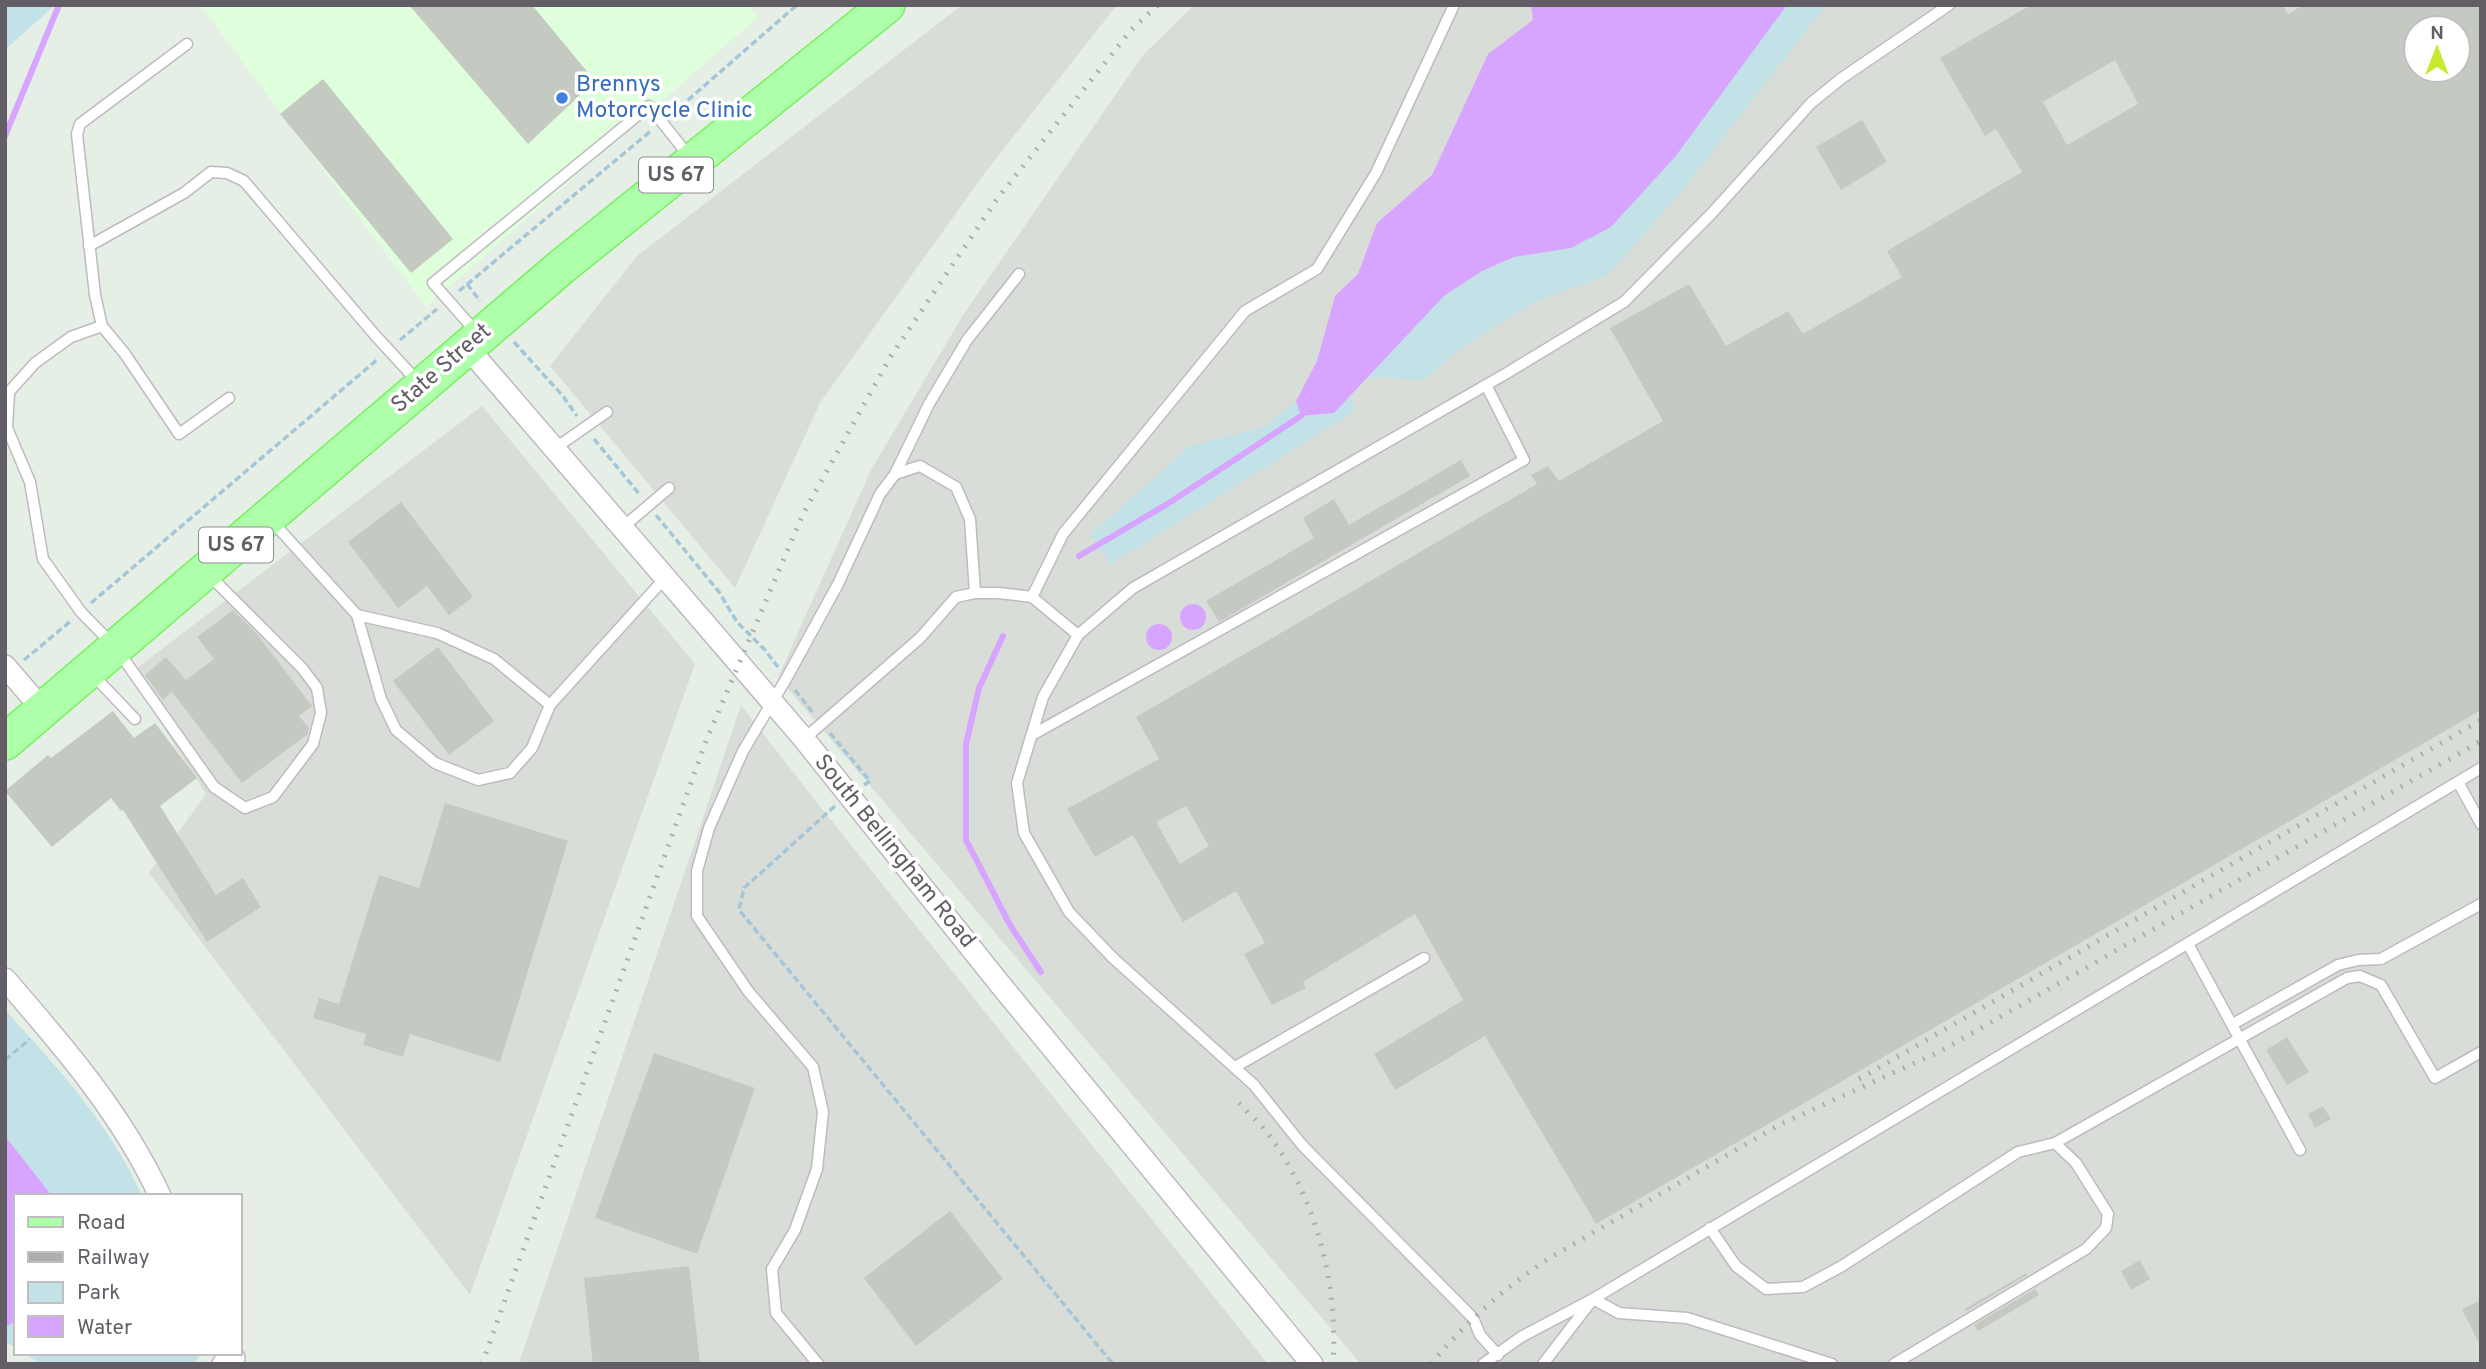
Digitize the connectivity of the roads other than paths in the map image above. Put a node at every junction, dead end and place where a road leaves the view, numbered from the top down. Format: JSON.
{"nodes":[{"id":1,"x":887,"y":5,"type":"edge"},
{"id":2,"x":1454,"y":5,"type":"edge"},
{"id":3,"x":1949,"y":5,"type":"edge"},
{"id":4,"x":187,"y":44,"type":"dead end"},
{"id":5,"x":693,"y":161,"type":"junction"},
{"id":6,"x":89,"y":246,"type":"junction"},
{"id":7,"x":1019,"y":274,"type":"dead end"},
{"id":8,"x":102,"y":326,"type":"junction"},
{"id":9,"x":481,"y":335,"type":"junction"},
{"id":10,"x":1486,"y":385,"type":"junction"},
{"id":11,"x":422,"y":386,"type":"junction"},
{"id":12,"x":229,"y":398,"type":"dead end"},
{"id":13,"x":607,"y":412,"type":"dead end"},
{"id":14,"x":554,"y":449,"type":"junction"},
{"id":15,"x":895,"y":474,"type":"junction"},
{"id":16,"x":670,"y":488,"type":"dead end"},
{"id":17,"x":268,"y":517,"type":"junction"},
{"id":18,"x":622,"y":528,"type":"junction"},
{"id":19,"x":205,"y":571,"type":"junction"},
{"id":20,"x":665,"y":578,"type":"junction"},
{"id":21,"x":975,"y":593,"type":"junction"},
{"id":22,"x":1032,"y":597,"type":"junction"},
{"id":23,"x":356,"y":615,"type":"junction"},
{"id":24,"x":1078,"y":635,"type":"junction"},
{"id":25,"x":116,"y":648,"type":"junction"},
{"id":26,"x":8,"y":669,"type":"edge"},
{"id":27,"x":89,"y":671,"type":"junction"},
{"id":28,"x":771,"y":702,"type":"junction"},
{"id":29,"x":550,"y":705,"type":"junction"},
{"id":30,"x":43,"y":710,"type":"junction"},
{"id":31,"x":135,"y":719,"type":"dead end"},
{"id":32,"x":1032,"y":735,"type":"junction"},
{"id":33,"x":804,"y":739,"type":"junction"},
{"id":34,"x":5,"y":742,"type":"edge"},
{"id":35,"x":2481,"y":768,"type":"edge"},
{"id":36,"x":2458,"y":782,"type":"junction"},
{"id":37,"x":2481,"y":824,"type":"edge"},
{"id":38,"x":2481,"y":904,"type":"edge"},
{"id":39,"x":2188,"y":944,"type":"junction"},
{"id":40,"x":1424,"y":958,"type":"dead end"},
{"id":41,"x":5,"y":979,"type":"edge"},
{"id":42,"x":2233,"y":1024,"type":"junction"},
{"id":43,"x":2241,"y":1038,"type":"junction"},
{"id":44,"x":2481,"y":1052,"type":"edge"},
{"id":45,"x":1235,"y":1067,"type":"junction"},
{"id":46,"x":2055,"y":1143,"type":"junction"},
{"id":47,"x":2300,"y":1150,"type":"dead end"},
{"id":48,"x":159,"y":1194,"type":"edge"},
{"id":49,"x":1710,"y":1228,"type":"junction"},
{"id":50,"x":1593,"y":1299,"type":"junction"},
{"id":51,"x":1498,"y":1355,"type":"junction"},
{"id":52,"x":818,"y":1364,"type":"edge"},
{"id":53,"x":1312,"y":1364,"type":"edge"},
{"id":54,"x":1483,"y":1364,"type":"edge"},
{"id":55,"x":1543,"y":1364,"type":"edge"},
{"id":56,"x":1832,"y":1364,"type":"edge"},
{"id":57,"x":1894,"y":1364,"type":"edge"}],
"edges":[{"from":1,"to":5,"type":"main road","name":"State Street","number":"US 67"},
{"from":2,"to":22,"type":"lane"},
{"from":3,"to":10,"type":"lane"},
{"from":4,"to":6,"type":"lane"},
{"from":5,"to":9,"type":"main road","name":"State Street","number":"US 67"},
{"from":5,"to":9,"type":"lane"},
{"from":6,"to":8,"type":"lane"},
{"from":6,"to":11,"type":"lane"},
{"from":7,"to":15,"type":"lane"},
{"from":8,"to":12,"type":"lane"},
{"from":8,"to":25,"type":"lane"},
{"from":9,"to":11,"type":"main road","name":"State Street","number":"US 67"},
{"from":9,"to":14,"type":"street","name":"South Bellingham Road"},
{"from":10,"to":24,"type":"lane"},
{"from":10,"to":32,"type":"lane"},
{"from":11,"to":17,"type":"main road","name":"State Street","number":"US 67"},
{"from":13,"to":14,"type":"lane"},
{"from":14,"to":18,"type":"street","name":"South Bellingham Road"},
{"from":15,"to":21,"type":"lane"},
{"from":15,"to":28,"type":"lane"},
{"from":16,"to":18,"type":"lane"},
{"from":17,"to":19,"type":"main road","name":"State Street","number":"US 67"},
{"from":17,"to":23,"type":"lane"},
{"from":18,"to":20,"type":"street","name":"South Bellingham Road"},
{"from":19,"to":25,"type":"main road","name":"State Street","number":"US 67"},
{"from":19,"to":25,"type":"lane"},
{"from":20,"to":28,"type":"street","name":"South Bellingham Road"},
{"from":20,"to":29,"type":"lane"},
{"from":21,"to":22,"type":"lane"},
{"from":21,"to":33,"type":"lane"},
{"from":22,"to":24,"type":"lane"},
{"from":23,"to":29,"type":"lane"},
{"from":23,"to":29,"type":"lane"},
{"from":24,"to":32,"type":"lane"},
{"from":25,"to":27,"type":"main road","name":"State Street","number":"US 67"},
{"from":26,"to":30,"type":"street"},
{"from":27,"to":30,"type":"main road","name":"State Street","number":"US 67"},
{"from":27,"to":31,"type":"lane"},
{"from":28,"to":33,"type":"street","name":"South Bellingham Road"},
{"from":28,"to":52,"type":"lane"},
{"from":30,"to":34,"type":"main road","name":"State Street","number":"US 67"},
{"from":32,"to":45,"type":"lane"},
{"from":33,"to":53,"type":"street","name":"South Bellingham Road"},
{"from":35,"to":36,"type":"lane"},
{"from":36,"to":37,"type":"lane"},
{"from":36,"to":39,"type":"lane"},
{"from":38,"to":42,"type":"lane"},
{"from":39,"to":42,"type":"lane"},
{"from":39,"to":49,"type":"lane"},
{"from":40,"to":45,"type":"lane"},
{"from":41,"to":48,"type":"street"},
{"from":42,"to":43,"type":"lane"},
{"from":43,"to":44,"type":"lane"},
{"from":43,"to":46,"type":"lane"},
{"from":43,"to":47,"type":"lane"},
{"from":45,"to":51,"type":"lane"},
{"from":46,"to":49,"type":"lane"},
{"from":46,"to":57,"type":"lane"},
{"from":49,"to":50,"type":"lane"},
{"from":50,"to":51,"type":"lane"},
{"from":50,"to":55,"type":"lane"},
{"from":50,"to":56,"type":"lane"},
{"from":51,"to":54,"type":"lane"}]}
